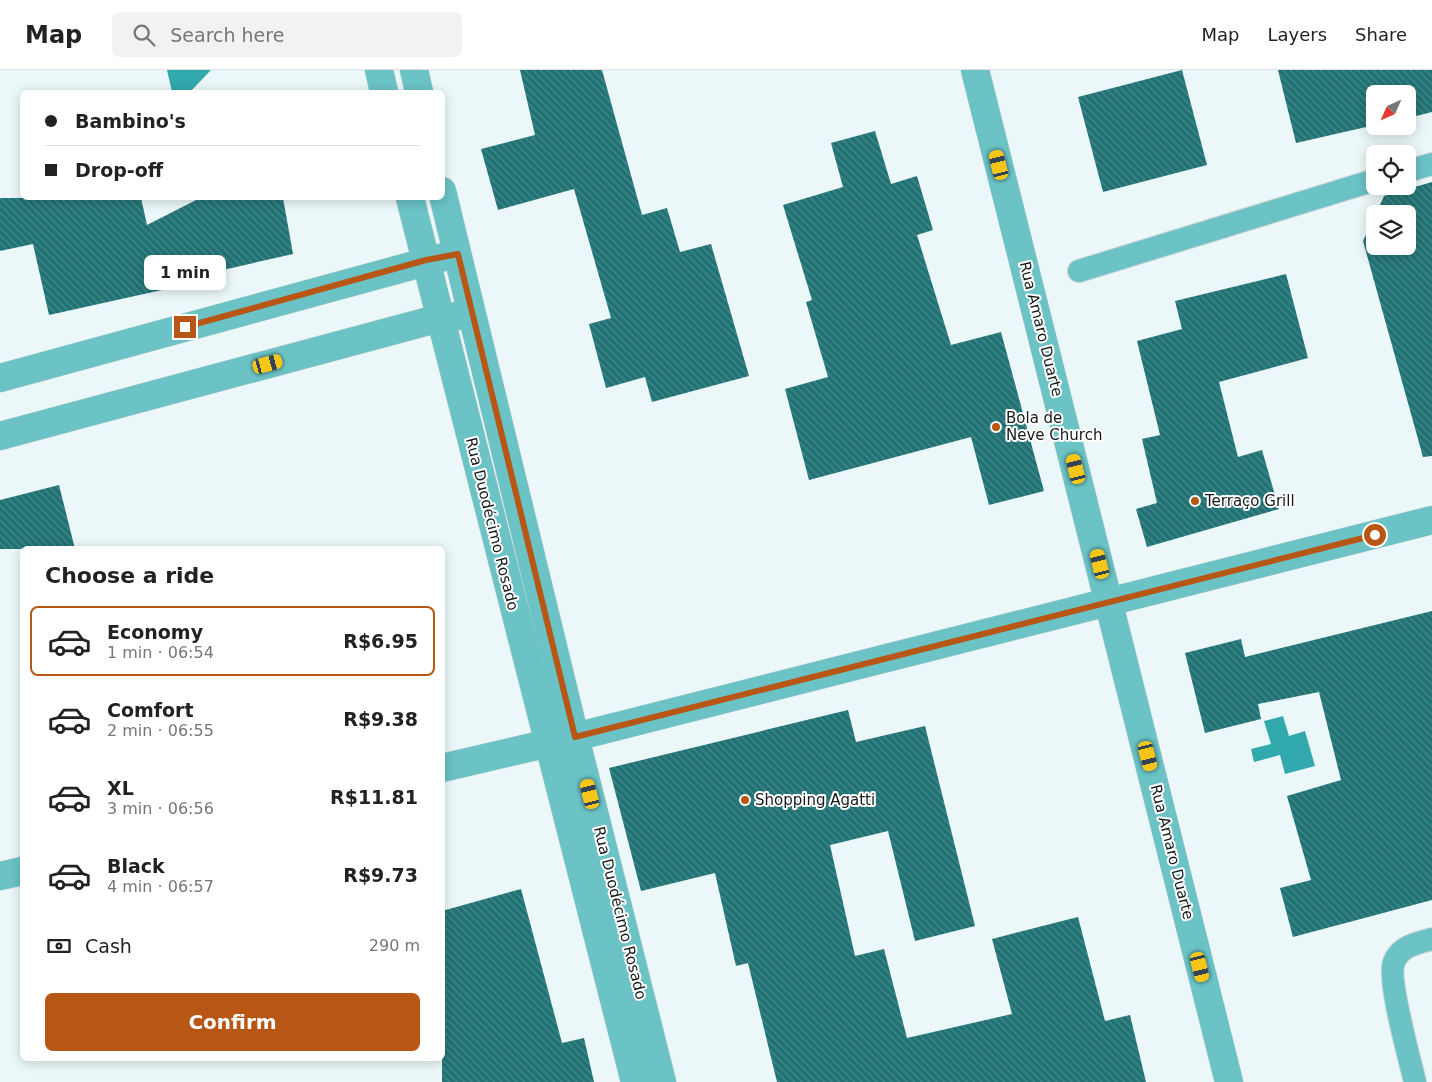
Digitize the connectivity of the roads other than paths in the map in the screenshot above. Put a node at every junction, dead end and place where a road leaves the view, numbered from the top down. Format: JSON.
{"nodes":[{"id":1,"x":379,"y":70,"type":"edge"},
{"id":2,"x":414,"y":70,"type":"edge"},
{"id":3,"x":975,"y":70,"type":"edge"},
{"id":4,"x":384,"y":90,"type":"edge"},
{"id":5,"x":419,"y":90,"type":"edge"},
{"id":6,"x":1432,"y":164,"type":"edge"},
{"id":7,"x":1416,"y":169,"type":"edge"},
{"id":8,"x":1366,"y":183,"type":"edge"},
{"id":9,"x":411,"y":200,"type":"edge"},
{"id":10,"x":444,"y":200,"type":"edge"},
{"id":11,"x":458,"y":254,"type":"junction"},
{"id":12,"x":426,"y":260,"type":"junction"},
{"id":13,"x":1079,"y":271,"type":"dead end"},
{"id":14,"x":472,"y":313,"type":"junction"},
{"id":15,"x":440,"y":318,"type":"junction"},
{"id":16,"x":0,"y":378,"type":"edge"},
{"id":17,"x":0,"y":436,"type":"edge"},
{"id":18,"x":1432,"y":520,"type":"edge"},
{"id":19,"x":1109,"y":602,"type":"junction"},
{"id":20,"x":575,"y":737,"type":"junction"},
{"id":21,"x":548,"y":743,"type":"junction"},
{"id":22,"x":445,"y":767,"type":"edge"},
{"id":23,"x":20,"y":871,"type":"edge"},
{"id":24,"x":0,"y":876,"type":"edge"},
{"id":25,"x":1432,"y":939,"type":"edge"},
{"id":26,"x":634,"y":1082,"type":"edge"},
{"id":27,"x":662,"y":1082,"type":"edge"},
{"id":28,"x":1229,"y":1082,"type":"edge"},
{"id":29,"x":1415,"y":1082,"type":"edge"}],
"edges":[{"from":1,"to":4,"type":"street"},
{"from":2,"to":5,"type":"street"},
{"from":3,"to":19,"type":"street","name":"Rua Amaro Duarte"},
{"from":6,"to":7,"type":"lane"},
{"from":8,"to":13,"type":"lane"},
{"from":9,"to":12,"type":"street","name":"Rua Duodécimo Rosado"},
{"from":10,"to":11,"type":"street","name":"Rua Duodécimo Rosado"},
{"from":11,"to":12,"type":"street"},
{"from":11,"to":14,"type":"street","name":"Rua Duodécimo Rosado"},
{"from":12,"to":15,"type":"street","name":"Rua Duodécimo Rosado"},
{"from":12,"to":16,"type":"street"},
{"from":14,"to":15,"type":"street"},
{"from":14,"to":20,"type":"street","name":"Rua Duodécimo Rosado"},
{"from":15,"to":17,"type":"street"},
{"from":15,"to":21,"type":"street","name":"Rua Duodécimo Rosado"},
{"from":18,"to":19,"type":"street"},
{"from":19,"to":20,"type":"street"},
{"from":19,"to":28,"type":"street","name":"Rua Amaro Duarte"},
{"from":20,"to":21,"type":"street"},
{"from":20,"to":27,"type":"street","name":"Rua Duodécimo Rosado"},
{"from":21,"to":22,"type":"street"},
{"from":21,"to":26,"type":"street","name":"Rua Duodécimo Rosado"},
{"from":23,"to":24,"type":"street"},
{"from":25,"to":29,"type":"lane"}]}
